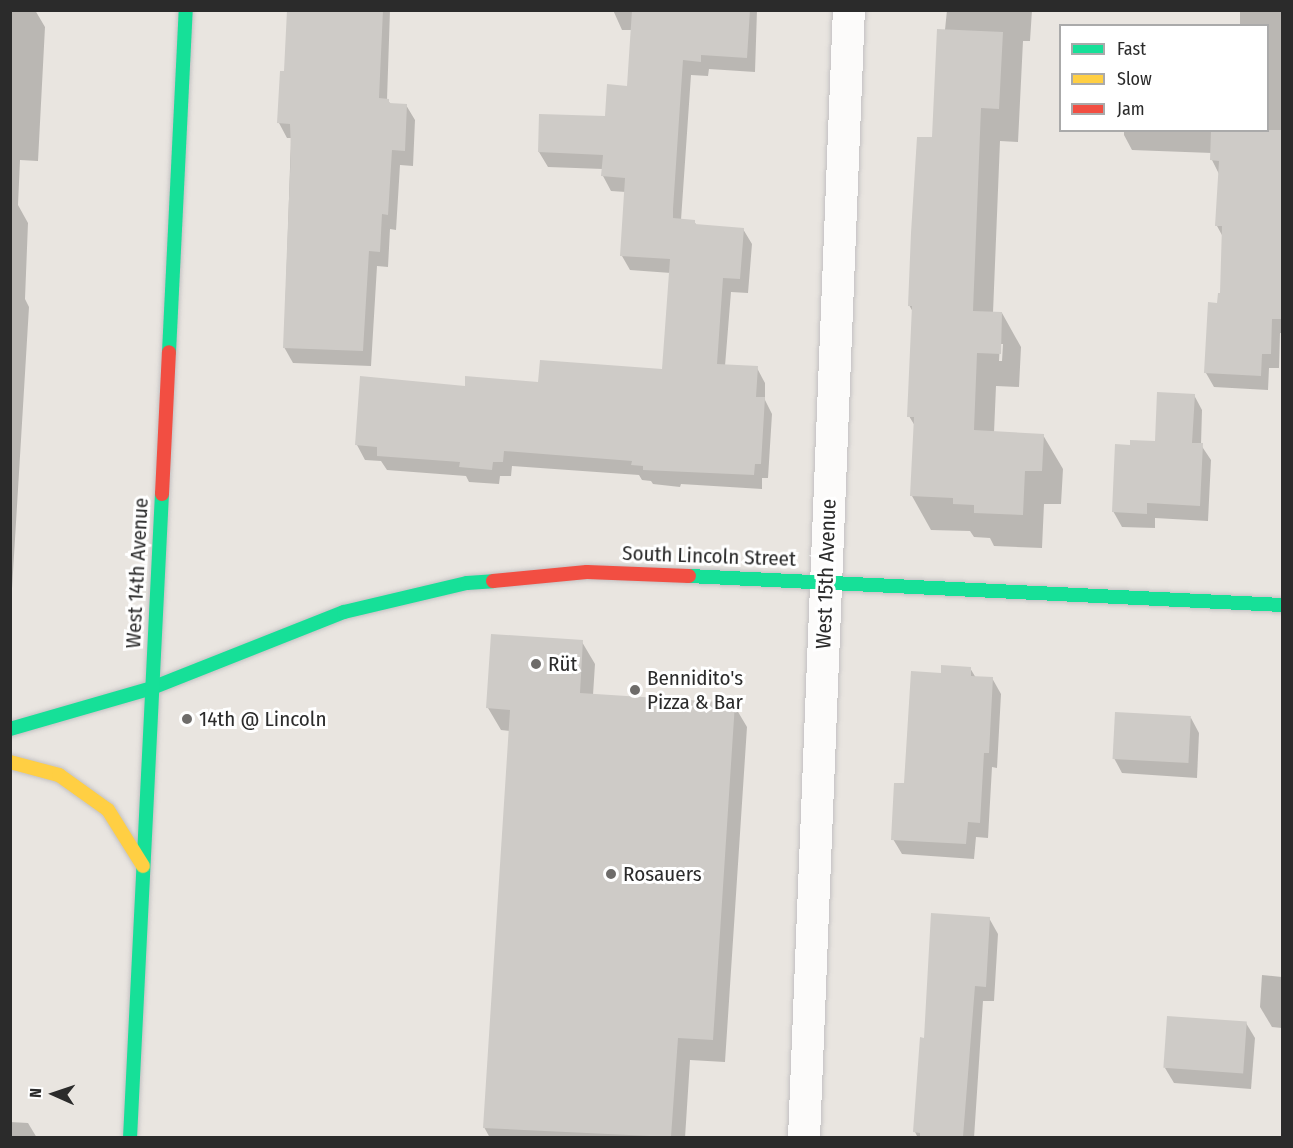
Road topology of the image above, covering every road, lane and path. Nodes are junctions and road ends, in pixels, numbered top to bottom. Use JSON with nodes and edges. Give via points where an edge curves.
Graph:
{"nodes":[{"id":1,"x":186,"y":10,"type":"edge"},
{"id":2,"x":849,"y":10,"type":"edge"},
{"id":3,"x":825,"y":581,"type":"junction"},
{"id":4,"x":1282,"y":605,"type":"edge"},
{"id":5,"x":152,"y":688,"type":"junction"},
{"id":6,"x":10,"y":729,"type":"edge"},
{"id":7,"x":10,"y":762,"type":"edge"},
{"id":8,"x":143,"y":866,"type":"junction"},
{"id":9,"x":129,"y":1137,"type":"edge"},
{"id":10,"x":804,"y":1137,"type":"edge"}],
"edges":[{"from":1,"to":5,"type":"street","name":"West 14th Avenue"},
{"from":2,"to":3,"type":"street","name":"West 15th Avenue"},
{"from":3,"to":4,"type":"street","name":"South Lincoln Street"},
{"from":3,"to":5,"type":"street","name":"South Lincoln Street","via":[[587,572],[467,583],[344,612]]},
{"from":3,"to":10,"type":"street","name":"West 15th Avenue"},
{"from":5,"to":6,"type":"street","name":"South Lincoln Street"},
{"from":5,"to":8,"type":"street","name":"West 14th Avenue"},
{"from":7,"to":8,"type":"street","via":[[58,775],[108,810]]},
{"from":8,"to":9,"type":"street","name":"West 14th Avenue"}]}
